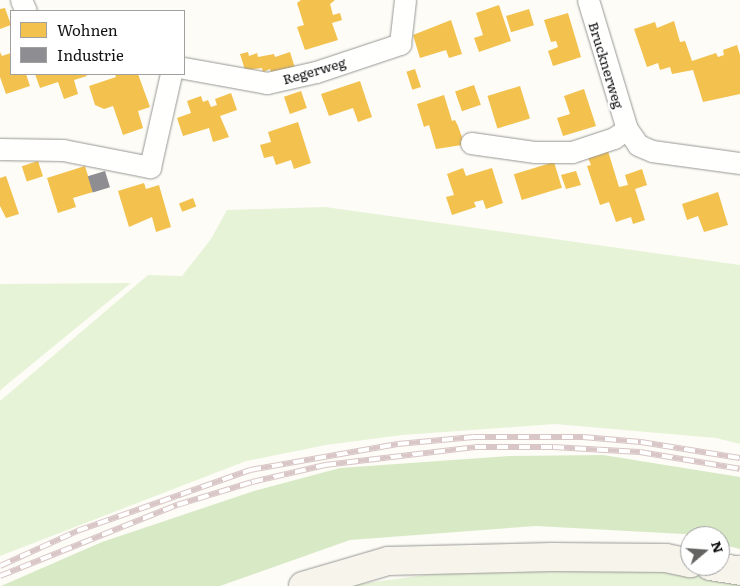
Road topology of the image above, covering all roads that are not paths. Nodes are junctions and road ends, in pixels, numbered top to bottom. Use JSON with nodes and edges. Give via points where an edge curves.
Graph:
{"nodes":[{"id":1,"x":405,"y":0,"type":"edge"},
{"id":2,"x":588,"y":0,"type":"edge"},
{"id":3,"x":185,"y":68,"type":"edge"},
{"id":4,"x":171,"y":75,"type":"edge"},
{"id":5,"x":627,"y":129,"type":"junction"},
{"id":6,"x":471,"y":143,"type":"dead end"},
{"id":7,"x":0,"y":149,"type":"edge"},
{"id":8,"x":740,"y":164,"type":"edge"},
{"id":9,"x":680,"y":560,"type":"edge"},
{"id":10,"x":303,"y":586,"type":"edge"}],
"edges":[{"from":1,"to":3,"type":"street","name":"Regerweg","via":[[400,44],[316,72],[267,84]]},
{"from":2,"to":5,"type":"street","name":"Brucknerweg"},
{"from":4,"to":7,"type":"street","via":[[150,167],[62,150]]},
{"from":5,"to":6,"type":"street","via":[[614,138],[572,152],[535,152]]},
{"from":5,"to":8,"type":"street","name":"Brucknerweg","via":[[638,145],[652,151]]},
{"from":9,"to":10,"type":"street","via":[[552,557],[388,562]]}]}
